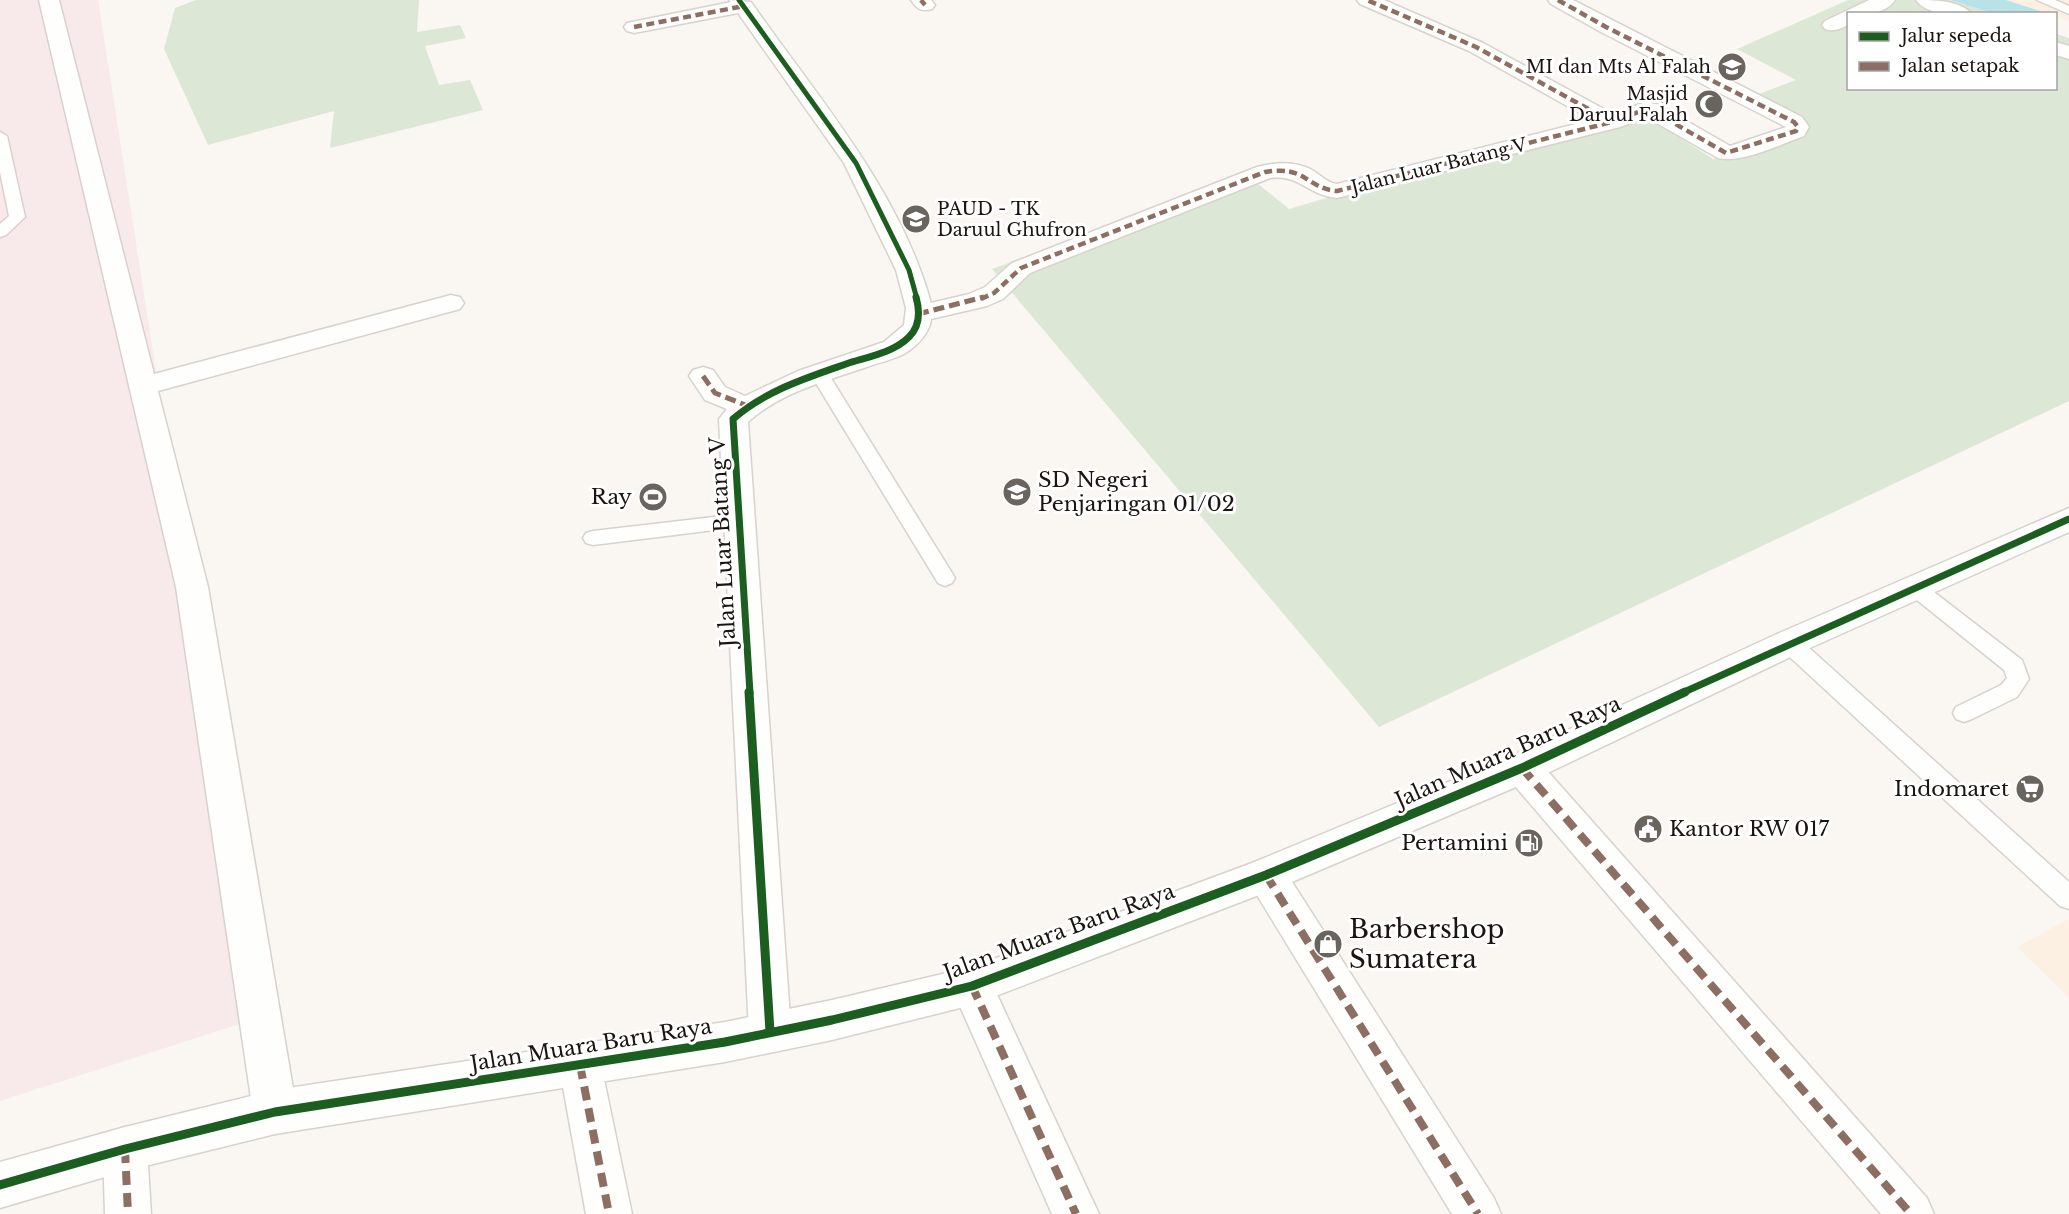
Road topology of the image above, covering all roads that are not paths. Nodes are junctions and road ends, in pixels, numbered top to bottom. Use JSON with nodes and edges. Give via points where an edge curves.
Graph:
{"nodes":[{"id":1,"x":50,"y":0,"type":"edge"},
{"id":2,"x":1367,"y":0,"type":"edge"},
{"id":3,"x":1558,"y":0,"type":"edge"},
{"id":4,"x":1885,"y":0,"type":"edge"},
{"id":5,"x":1926,"y":0,"type":"edge"},
{"id":6,"x":2043,"y":0,"type":"edge"},
{"id":7,"x":741,"y":3,"type":"edge"},
{"id":8,"x":2069,"y":10,"type":"edge"},
{"id":9,"x":1861,"y":12,"type":"edge"},
{"id":10,"x":1957,"y":12,"type":"edge"},
{"id":11,"x":633,"y":27,"type":"dead end"},
{"id":12,"x":1612,"y":122,"type":"junction"},
{"id":13,"x":0,"y":136,"type":"edge"},
{"id":14,"x":0,"y":232,"type":"edge"},
{"id":15,"x":451,"y":303,"type":"dead end"},
{"id":16,"x":918,"y":314,"type":"junction"},
{"id":17,"x":820,"y":375,"type":"junction"},
{"id":18,"x":704,"y":376,"type":"dead end"},
{"id":19,"x":144,"y":386,"type":"junction"},
{"id":20,"x":748,"y":406,"type":"junction"},
{"id":21,"x":2069,"y":519,"type":"edge"},
{"id":22,"x":740,"y":522,"type":"junction"},
{"id":23,"x":593,"y":538,"type":"dead end"},
{"id":24,"x":945,"y":578,"type":"dead end"},
{"id":25,"x":1914,"y":587,"type":"junction"},
{"id":26,"x":1790,"y":643,"type":"junction"},
{"id":27,"x":1964,"y":713,"type":"dead end"},
{"id":28,"x":1522,"y":768,"type":"junction"},
{"id":29,"x":1266,"y":876,"type":"junction"},
{"id":30,"x":2069,"y":898,"type":"edge"},
{"id":31,"x":972,"y":986,"type":"junction"},
{"id":32,"x":770,"y":1032,"type":"junction"},
{"id":33,"x":580,"y":1065,"type":"junction"},
{"id":34,"x":275,"y":1112,"type":"junction"},
{"id":35,"x":125,"y":1149,"type":"junction"},
{"id":36,"x":0,"y":1185,"type":"edge"},
{"id":37,"x":128,"y":1214,"type":"edge"},
{"id":38,"x":609,"y":1214,"type":"edge"},
{"id":39,"x":1076,"y":1214,"type":"edge"},
{"id":40,"x":1478,"y":1214,"type":"edge"},
{"id":41,"x":1911,"y":1214,"type":"edge"}],
"edges":[{"from":1,"to":19,"type":"street"},
{"from":2,"to":12,"type":"street","via":[[1476,46]]},
{"from":3,"to":12,"type":"street","name":"Jalan Luar Batang V","via":[[1798,127],[1796,131],[1726,153],[1651,110]]},
{"from":4,"to":9,"type":"street"},
{"from":5,"to":10,"type":"street"},
{"from":6,"to":8,"type":"lane"},
{"from":7,"to":11,"type":"street"},
{"from":7,"to":16,"type":"street","via":[[856,164],[909,270]]},
{"from":12,"to":16,"type":"street","name":"Jalan Luar Batang V","via":[[1338,191],[1316,186],[1299,173],[1266,172],[1021,268],[994,293],[978,300]]},
{"from":13,"to":14,"type":"lane","via":[[17,217]]},
{"from":15,"to":19,"type":"street"},
{"from":16,"to":17,"type":"street","via":[[910,336],[894,348]]},
{"from":17,"to":20,"type":"street","via":[[775,391]]},
{"from":17,"to":24,"type":"lane"},
{"from":18,"to":20,"type":"street","via":[[713,393]]},
{"from":19,"to":34,"type":"street","via":[[192,587]]},
{"from":20,"to":22,"type":"street","name":"Jalan Luar Batang V","via":[[734,419]]},
{"from":21,"to":25,"type":"street","name":"Jalan Muara Baru Raya"},
{"from":22,"to":23,"type":"lane"},
{"from":22,"to":32,"type":"street","name":"Jalan Luar Batang V"},
{"from":25,"to":26,"type":"street","name":"Jalan Muara Baru Raya"},
{"from":25,"to":27,"type":"lane","via":[[2014,666],[2018,679],[2009,691]]},
{"from":26,"to":28,"type":"street","name":"Jalan Muara Baru Raya"},
{"from":26,"to":30,"type":"lane"},
{"from":28,"to":29,"type":"street","name":"Jalan Muara Baru Raya"},
{"from":28,"to":41,"type":"street"},
{"from":29,"to":31,"type":"street","name":"Jalan Muara Baru Raya"},
{"from":29,"to":40,"type":"street"},
{"from":31,"to":32,"type":"street","name":"Jalan Muara Baru Raya"},
{"from":31,"to":39,"type":"street"},
{"from":32,"to":33,"type":"street","name":"Jalan Muara Baru Raya"},
{"from":33,"to":34,"type":"street","name":"Jalan Muara Baru Raya"},
{"from":33,"to":38,"type":"street"},
{"from":34,"to":35,"type":"street","name":"Jalan Muara Baru Raya"},
{"from":35,"to":36,"type":"street","name":"Jalan Muara Baru Raya"},
{"from":35,"to":37,"type":"street"}]}
